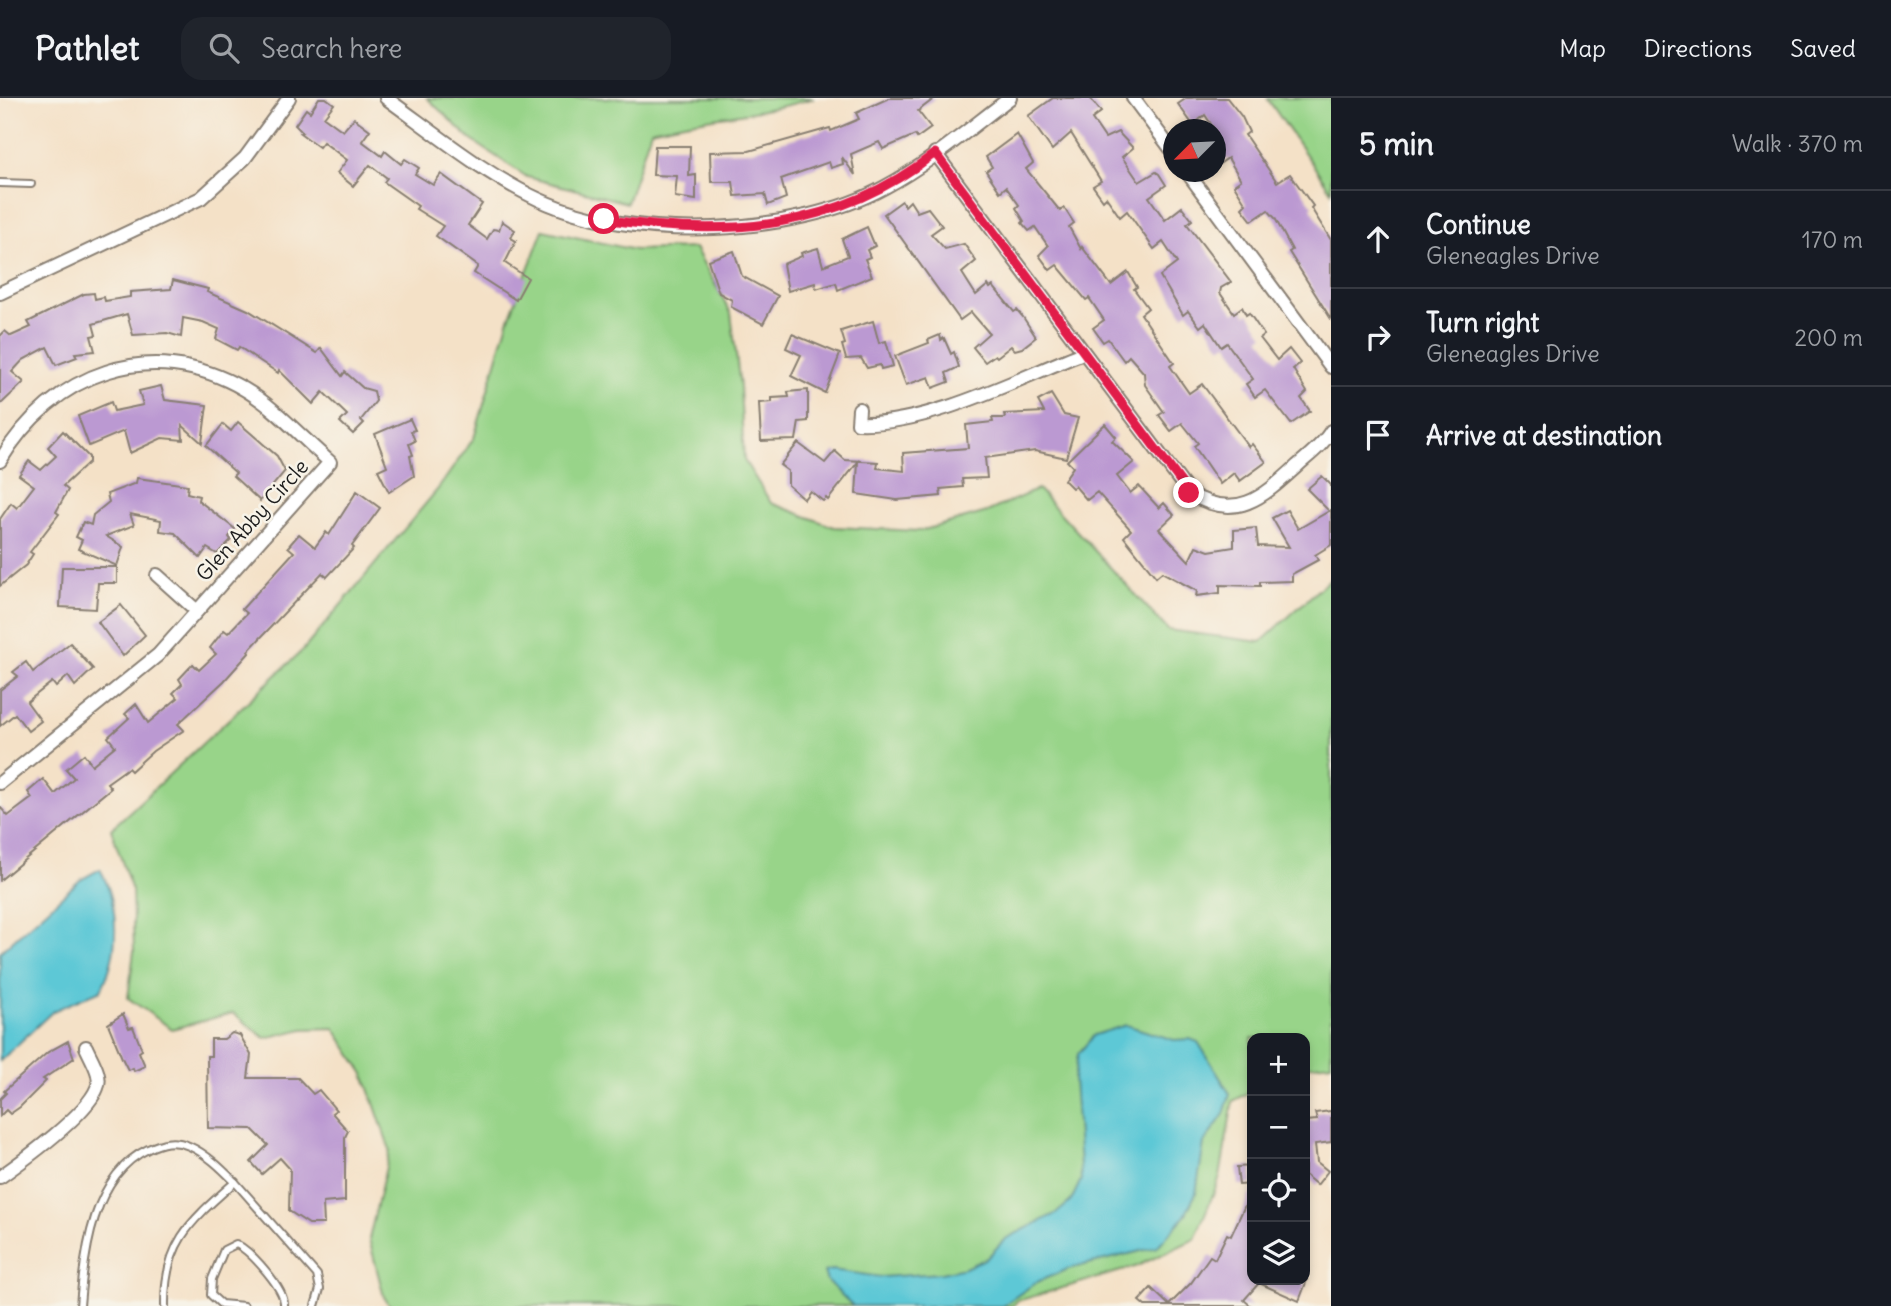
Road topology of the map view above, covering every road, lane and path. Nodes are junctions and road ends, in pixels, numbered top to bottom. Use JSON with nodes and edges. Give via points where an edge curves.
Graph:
{"nodes":[{"id":1,"x":289,"y":98,"type":"edge"},
{"id":2,"x":386,"y":98,"type":"edge"},
{"id":3,"x":1010,"y":98,"type":"edge"},
{"id":4,"x":1133,"y":98,"type":"edge"},
{"id":5,"x":1163,"y":138,"type":"edge"},
{"id":6,"x":935,"y":153,"type":"junction"},
{"id":7,"x":1194,"y":182,"type":"edge"},
{"id":8,"x":0,"y":183,"type":"edge"},
{"id":9,"x":31,"y":184,"type":"dead end"},
{"id":10,"x":0,"y":293,"type":"edge"},
{"id":11,"x":1083,"y":353,"type":"junction"},
{"id":12,"x":1331,"y":367,"type":"edge"},
{"id":13,"x":859,"y":409,"type":"dead end"},
{"id":14,"x":1331,"y":431,"type":"edge"},
{"id":15,"x":0,"y":461,"type":"edge"},
{"id":16,"x":157,"y":575,"type":"dead end"},
{"id":17,"x":198,"y":611,"type":"junction"},
{"id":18,"x":0,"y":783,"type":"edge"},
{"id":19,"x":86,"y":1047,"type":"dead end"},
{"id":20,"x":0,"y":1177,"type":"edge"},
{"id":21,"x":235,"y":1182,"type":"junction"},
{"id":22,"x":80,"y":1306,"type":"edge"},
{"id":23,"x":165,"y":1306,"type":"edge"},
{"id":24,"x":244,"y":1306,"type":"edge"},
{"id":25,"x":284,"y":1306,"type":"edge"},
{"id":26,"x":315,"y":1306,"type":"edge"}],
"edges":[{"from":1,"to":10,"type":"street","via":[[244,158],[201,198]]},
{"from":2,"to":6,"type":"street","via":[[513,187],[570,211],[635,224],[740,227],[803,219],[887,187]]},
{"from":3,"to":6,"type":"street"},
{"from":4,"to":5,"type":"street"},
{"from":6,"to":11,"type":"street"},
{"from":7,"to":12,"type":"street"},
{"from":8,"to":9,"type":"lane"},
{"from":11,"to":13,"type":"street","via":[[917,418],[858,423]]},
{"from":11,"to":14,"type":"street","via":[[1178,482],[1214,505],[1237,506],[1266,494]]},
{"from":15,"to":17,"type":"street","name":"Glen Abby Circle","via":[[24,425],[55,396],[78,382],[120,368],[142,364],[188,367],[226,380],[265,404],[330,462]]},
{"from":16,"to":17,"type":"street"},
{"from":17,"to":18,"type":"street","name":"Glen Abby Circle","via":[[137,674]]},
{"from":19,"to":20,"type":"street","via":[[98,1075],[98,1088],[76,1114]]},
{"from":21,"to":22,"type":"lane","via":[[206,1155],[186,1144],[165,1141],[143,1151],[123,1168],[102,1197],[89,1242]]},
{"from":21,"to":23,"type":"lane","via":[[188,1223],[171,1252]]},
{"from":21,"to":26,"type":"lane","via":[[317,1275],[320,1289]]},
{"from":24,"to":25,"type":"lane","via":[[221,1304],[211,1295],[223,1250],[236,1244],[278,1286]]}]}
